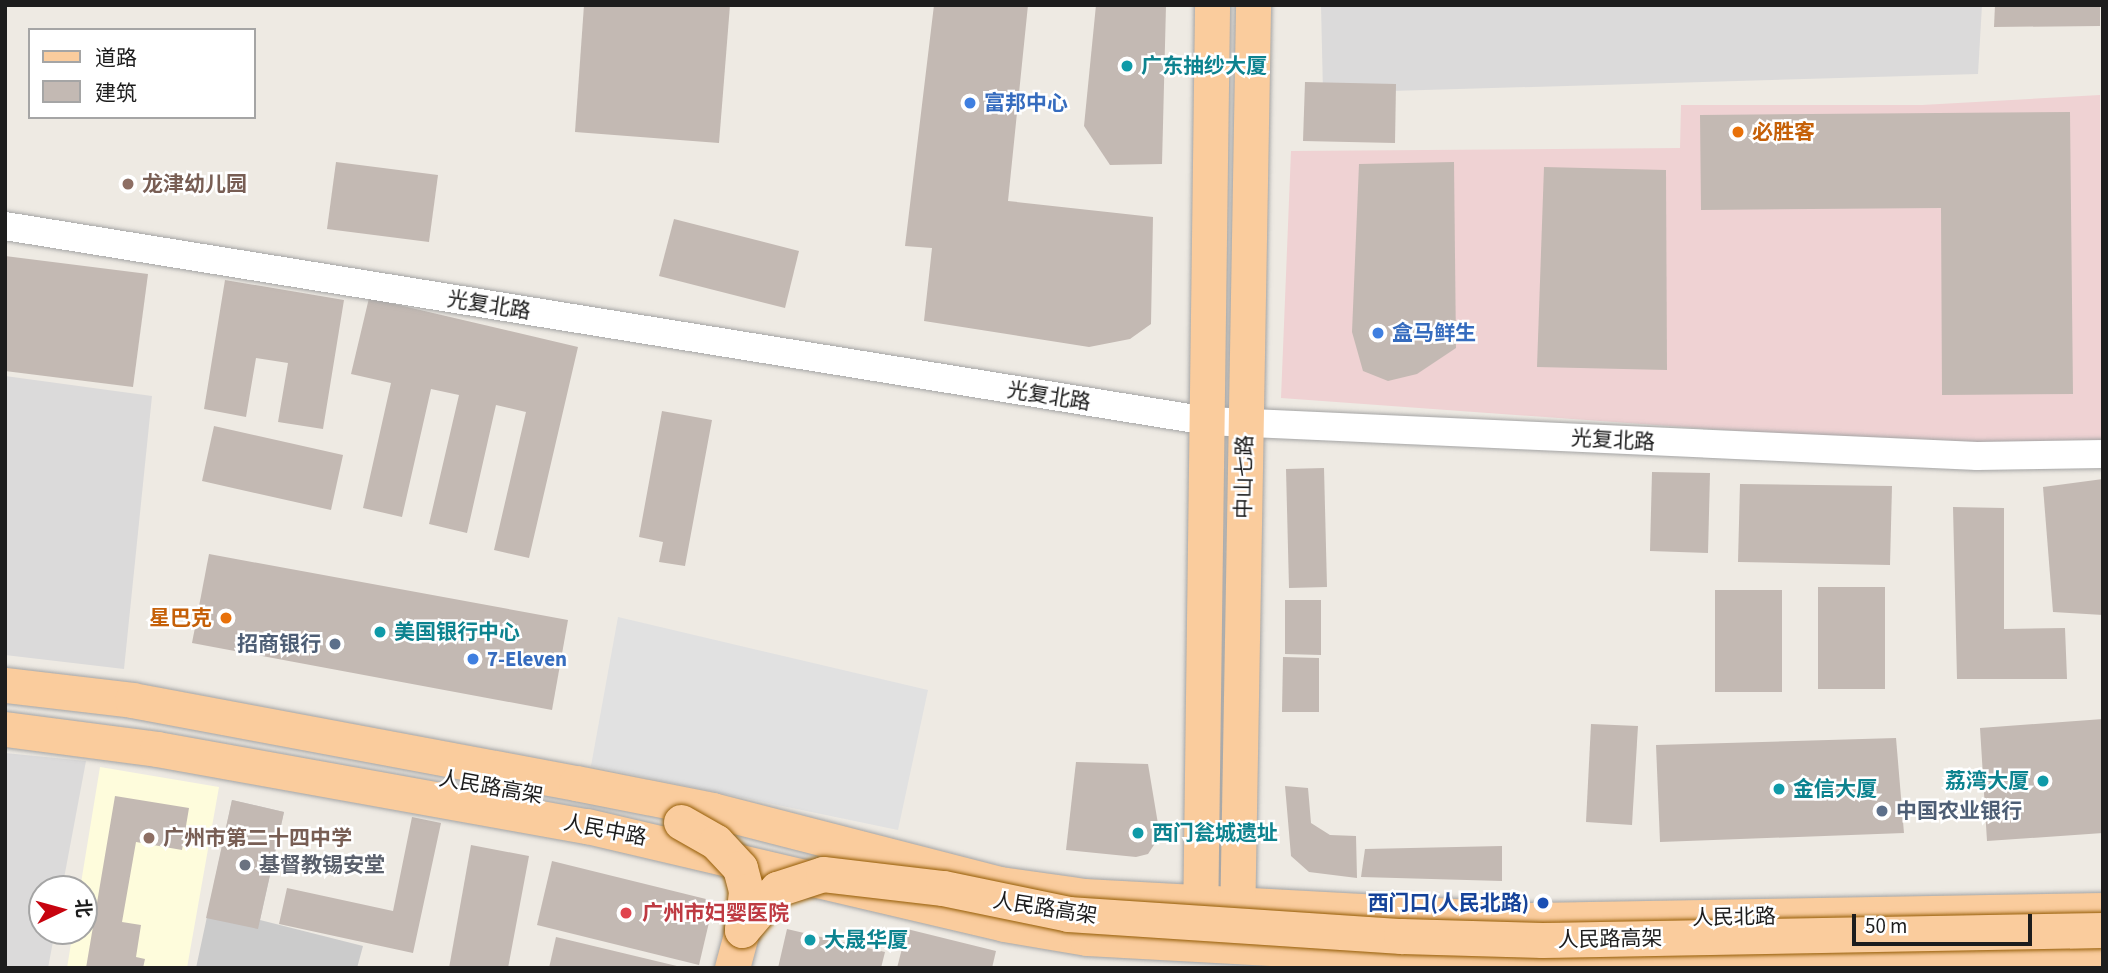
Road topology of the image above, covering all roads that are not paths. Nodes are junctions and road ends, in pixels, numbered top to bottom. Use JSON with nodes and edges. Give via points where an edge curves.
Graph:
{"nodes":[{"id":1,"x":1212,"y":5,"type":"edge"},
{"id":2,"x":1252,"y":5,"type":"edge"},
{"id":3,"x":5,"y":226,"type":"edge"},
{"id":4,"x":1207,"y":421,"type":"junction"},
{"id":5,"x":1245,"y":422,"type":"junction"},
{"id":6,"x":2103,"y":454,"type":"edge"},
{"id":7,"x":5,"y":685,"type":"edge"},
{"id":8,"x":5,"y":706,"type":"edge"},
{"id":9,"x":5,"y":729,"type":"edge"},
{"id":10,"x":681,"y":822,"type":"junction"},
{"id":11,"x":943,"y":888,"type":"junction"},
{"id":12,"x":1198,"y":903,"type":"junction"},
{"id":13,"x":1237,"y":905,"type":"junction"},
{"id":14,"x":2103,"y":910,"type":"edge"},
{"id":15,"x":742,"y":930,"type":"junction"},
{"id":16,"x":2103,"y":930,"type":"edge"},
{"id":17,"x":2103,"y":950,"type":"edge"},
{"id":18,"x":1203,"y":957,"type":"edge"},
{"id":19,"x":1237,"y":958,"type":"edge"},
{"id":20,"x":732,"y":968,"type":"edge"}],
"edges":[{"from":1,"to":4,"type":"main road","name":"中山七路"},
{"from":2,"to":5,"type":"main road","name":"中山七路"},
{"from":3,"to":4,"type":"street","name":"光复北路"},
{"from":4,"to":5,"type":"street","name":"光复北路"},
{"from":4,"to":12,"type":"main road","name":"中山七路"},
{"from":5,"to":6,"type":"street","name":"光复北路","via":[[1977,456]]},
{"from":5,"to":13,"type":"main road","name":"中山七路"},
{"from":7,"to":12,"type":"main road","name":"人民中路","via":[[132,700],[590,785],[723,813],[1000,884],[1084,896]]},
{"from":8,"to":10,"type":"main road","name":"人民路高架","via":[[138,723]]},
{"from":9,"to":18,"type":"main road","name":"人民中路","via":[[157,748],[587,825],[1044,932]]},
{"from":10,"to":11,"type":"main road","name":"人民路高架","bridge":true},
{"from":10,"to":15,"type":"main road","bridge":true,"via":[[716,842],[740,869],[746,891]]},
{"from":11,"to":15,"type":"main road","bridge":true,"via":[[823,874],[777,889]]},
{"from":11,"to":16,"type":"main road","name":"人民路高架","bridge":true,"via":[[1027,908],[1105,918],[1483,940]]},
{"from":12,"to":13,"type":"main road","name":"人民北路"},
{"from":12,"to":18,"type":"main road","name":"中山七路"},
{"from":13,"to":14,"type":"main road","name":"人民北路","via":[[1532,920]]},
{"from":13,"to":19,"type":"main road","name":"中山七路"},
{"from":15,"to":20,"type":"main road"},
{"from":17,"to":19,"type":"main road","name":"人民北路","via":[[1534,962]]},
{"from":18,"to":19,"type":"main road","name":"人民北路"}]}
